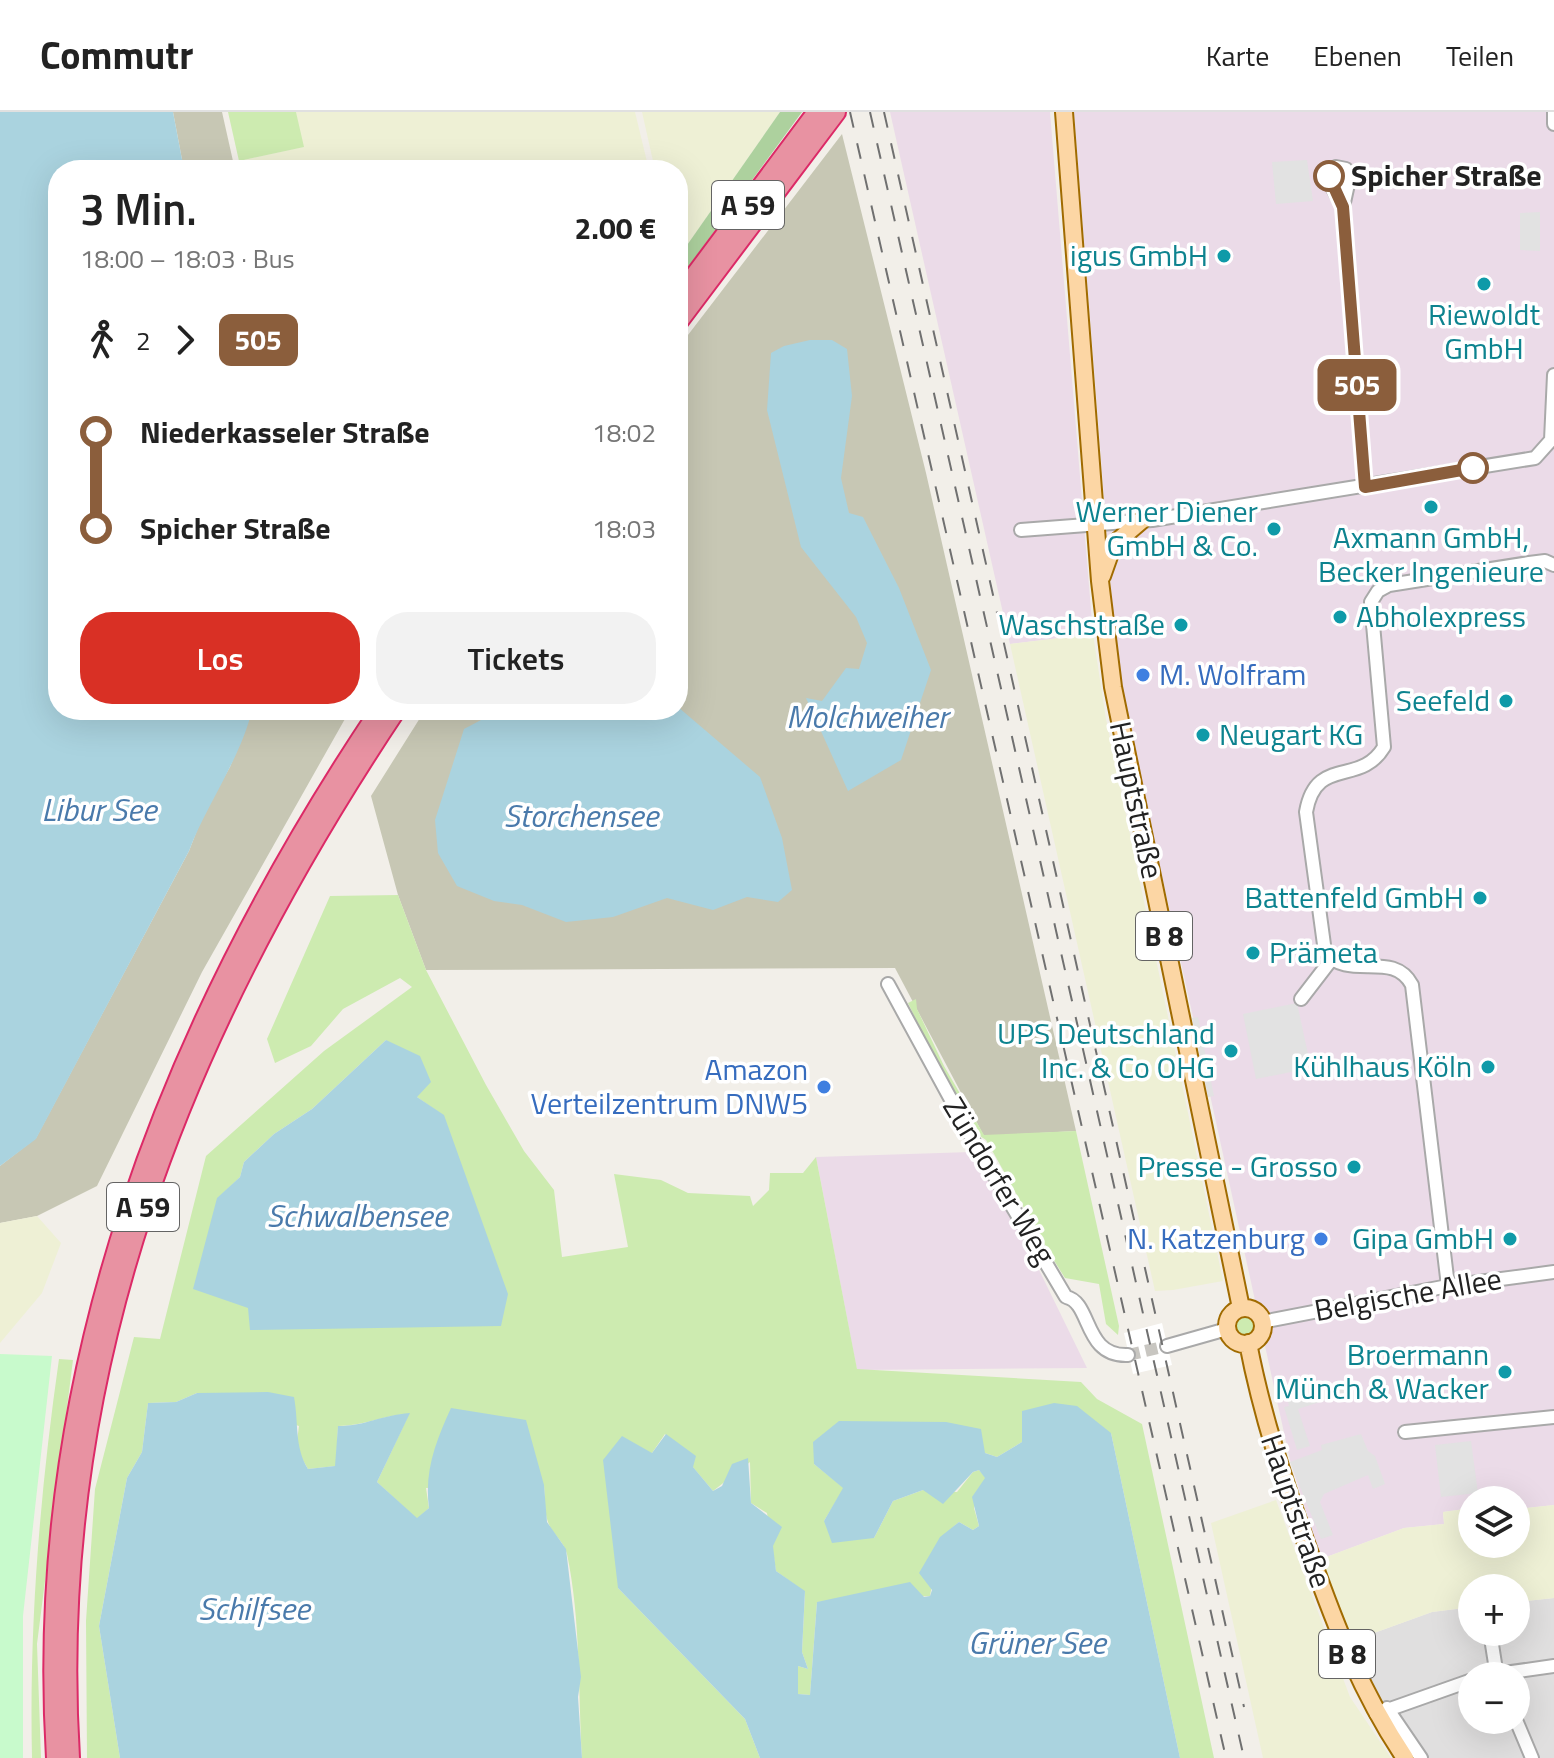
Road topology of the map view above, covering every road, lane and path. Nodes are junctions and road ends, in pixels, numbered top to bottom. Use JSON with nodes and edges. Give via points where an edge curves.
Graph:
{"nodes":[{"id":1,"x":817,"y":112,"type":"edge"},
{"id":2,"x":836,"y":112,"type":"edge"},
{"id":3,"x":1064,"y":112,"type":"edge"},
{"id":4,"x":1554,"y":112,"type":"edge"},
{"id":5,"x":1554,"y":124,"type":"edge"},
{"id":6,"x":1343,"y":207,"type":"dead end"},
{"id":7,"x":688,"y":285,"type":"edge"},
{"id":8,"x":688,"y":309,"type":"edge"},
{"id":9,"x":1554,"y":375,"type":"edge"},
{"id":10,"x":1365,"y":487,"type":"junction"},
{"id":11,"x":1141,"y":521,"type":"junction"},
{"id":12,"x":1096,"y":525,"type":"junction"},
{"id":13,"x":1021,"y":530,"type":"dead end"},
{"id":14,"x":1554,"y":564,"type":"edge"},
{"id":15,"x":1100,"y":581,"type":"junction"},
{"id":16,"x":374,"y":720,"type":"edge"},
{"id":17,"x":390,"y":720,"type":"edge"},
{"id":18,"x":1331,"y":960,"type":"junction"},
{"id":19,"x":888,"y":984,"type":"dead end"},
{"id":20,"x":1301,"y":999,"type":"dead end"},
{"id":21,"x":1554,"y":1272,"type":"edge"},
{"id":22,"x":1448,"y":1286,"type":"junction"},
{"id":23,"x":1241,"y":1308,"type":"junction"},
{"id":24,"x":1262,"y":1322,"type":"junction"},
{"id":25,"x":1227,"y":1329,"type":"junction"},
{"id":26,"x":1248,"y":1343,"type":"junction"},
{"id":27,"x":1167,"y":1346,"type":"tunnel mouth"},
{"id":28,"x":1128,"y":1355,"type":"tunnel mouth"},
{"id":29,"x":1554,"y":1417,"type":"edge"},
{"id":30,"x":1405,"y":1432,"type":"dead end"},
{"id":31,"x":1554,"y":1666,"type":"edge"},
{"id":32,"x":1530,"y":1669,"type":"edge"},
{"id":33,"x":1458,"y":1685,"type":"edge"},
{"id":34,"x":1381,"y":1711,"type":"junction"},
{"id":35,"x":1522,"y":1734,"type":"edge"},
{"id":36,"x":56,"y":1758,"type":"edge"},
{"id":37,"x":70,"y":1758,"type":"edge"},
{"id":38,"x":1405,"y":1758,"type":"edge"},
{"id":39,"x":1421,"y":1758,"type":"edge"},
{"id":40,"x":1532,"y":1758,"type":"edge"}],
"edges":[{"from":1,"to":7,"type":"highway","number":"A 59"},
{"from":2,"to":8,"type":"highway","number":"A 59"},
{"from":3,"to":12,"type":"main road","number":"B 8"},
{"from":4,"to":5,"type":"street"},
{"from":6,"to":10,"type":"street"},
{"from":9,"to":10,"type":"street","via":[[1551,440],[1535,458]]},
{"from":10,"to":11,"type":"street"},
{"from":11,"to":12,"type":"street"},
{"from":11,"to":15,"type":"main road","via":[[1113,545]]},
{"from":12,"to":13,"type":"street"},
{"from":12,"to":15,"type":"main road","name":"Hauptstraße","number":"B 8"},
{"from":14,"to":18,"type":"street","via":[[1529,563],[1389,585],[1375,593],[1371,602],[1384,747],[1370,764],[1322,779],[1309,794],[1306,812],[1320,936]]},
{"from":15,"to":23,"type":"main road","name":"Hauptstraße","number":"B 8","via":[[1113,687]]},
{"from":16,"to":36,"type":"highway","number":"A 59","via":[[272,886],[199,1028],[166,1101],[109,1268],[75,1414],[61,1514],[54,1615]]},
{"from":17,"to":37,"type":"highway","number":"A 59","via":[[320,829],[248,958],[178,1107],[121,1273],[88,1418],[75,1516],[67,1617]]},
{"from":18,"to":20,"type":"street"},
{"from":18,"to":22,"type":"street","via":[[1351,968],[1390,967],[1404,973],[1412,985]]},
{"from":19,"to":28,"type":"street","name":"Zündorfer Weg","via":[[1066,1297],[1079,1304],[1103,1349]]},
{"from":21,"to":22,"type":"street","name":"Belgische Allee"},
{"from":22,"to":24,"type":"street","name":"Belgische Allee"},
{"from":23,"to":24,"type":"main road","via":[[1252,1310]]},
{"from":23,"to":25,"type":"main road","via":[[1229,1318]]},
{"from":24,"to":26,"type":"main road","via":[[1261,1333]]},
{"from":25,"to":26,"type":"main road","via":[[1233,1339]]},
{"from":25,"to":27,"type":"street"},
{"from":26,"to":34,"type":"main road","name":"Hauptstraße","number":"B 8","via":[[1282,1476],[1341,1640]]},
{"from":29,"to":30,"type":"street"},
{"from":31,"to":32,"type":"street"},
{"from":33,"to":34,"type":"street"},
{"from":34,"to":38,"type":"main road","name":"Hauptstraße","number":"B 8"},
{"from":34,"to":39,"type":"street","name":"Hauptstraße"},
{"from":35,"to":40,"type":"street"}]}
